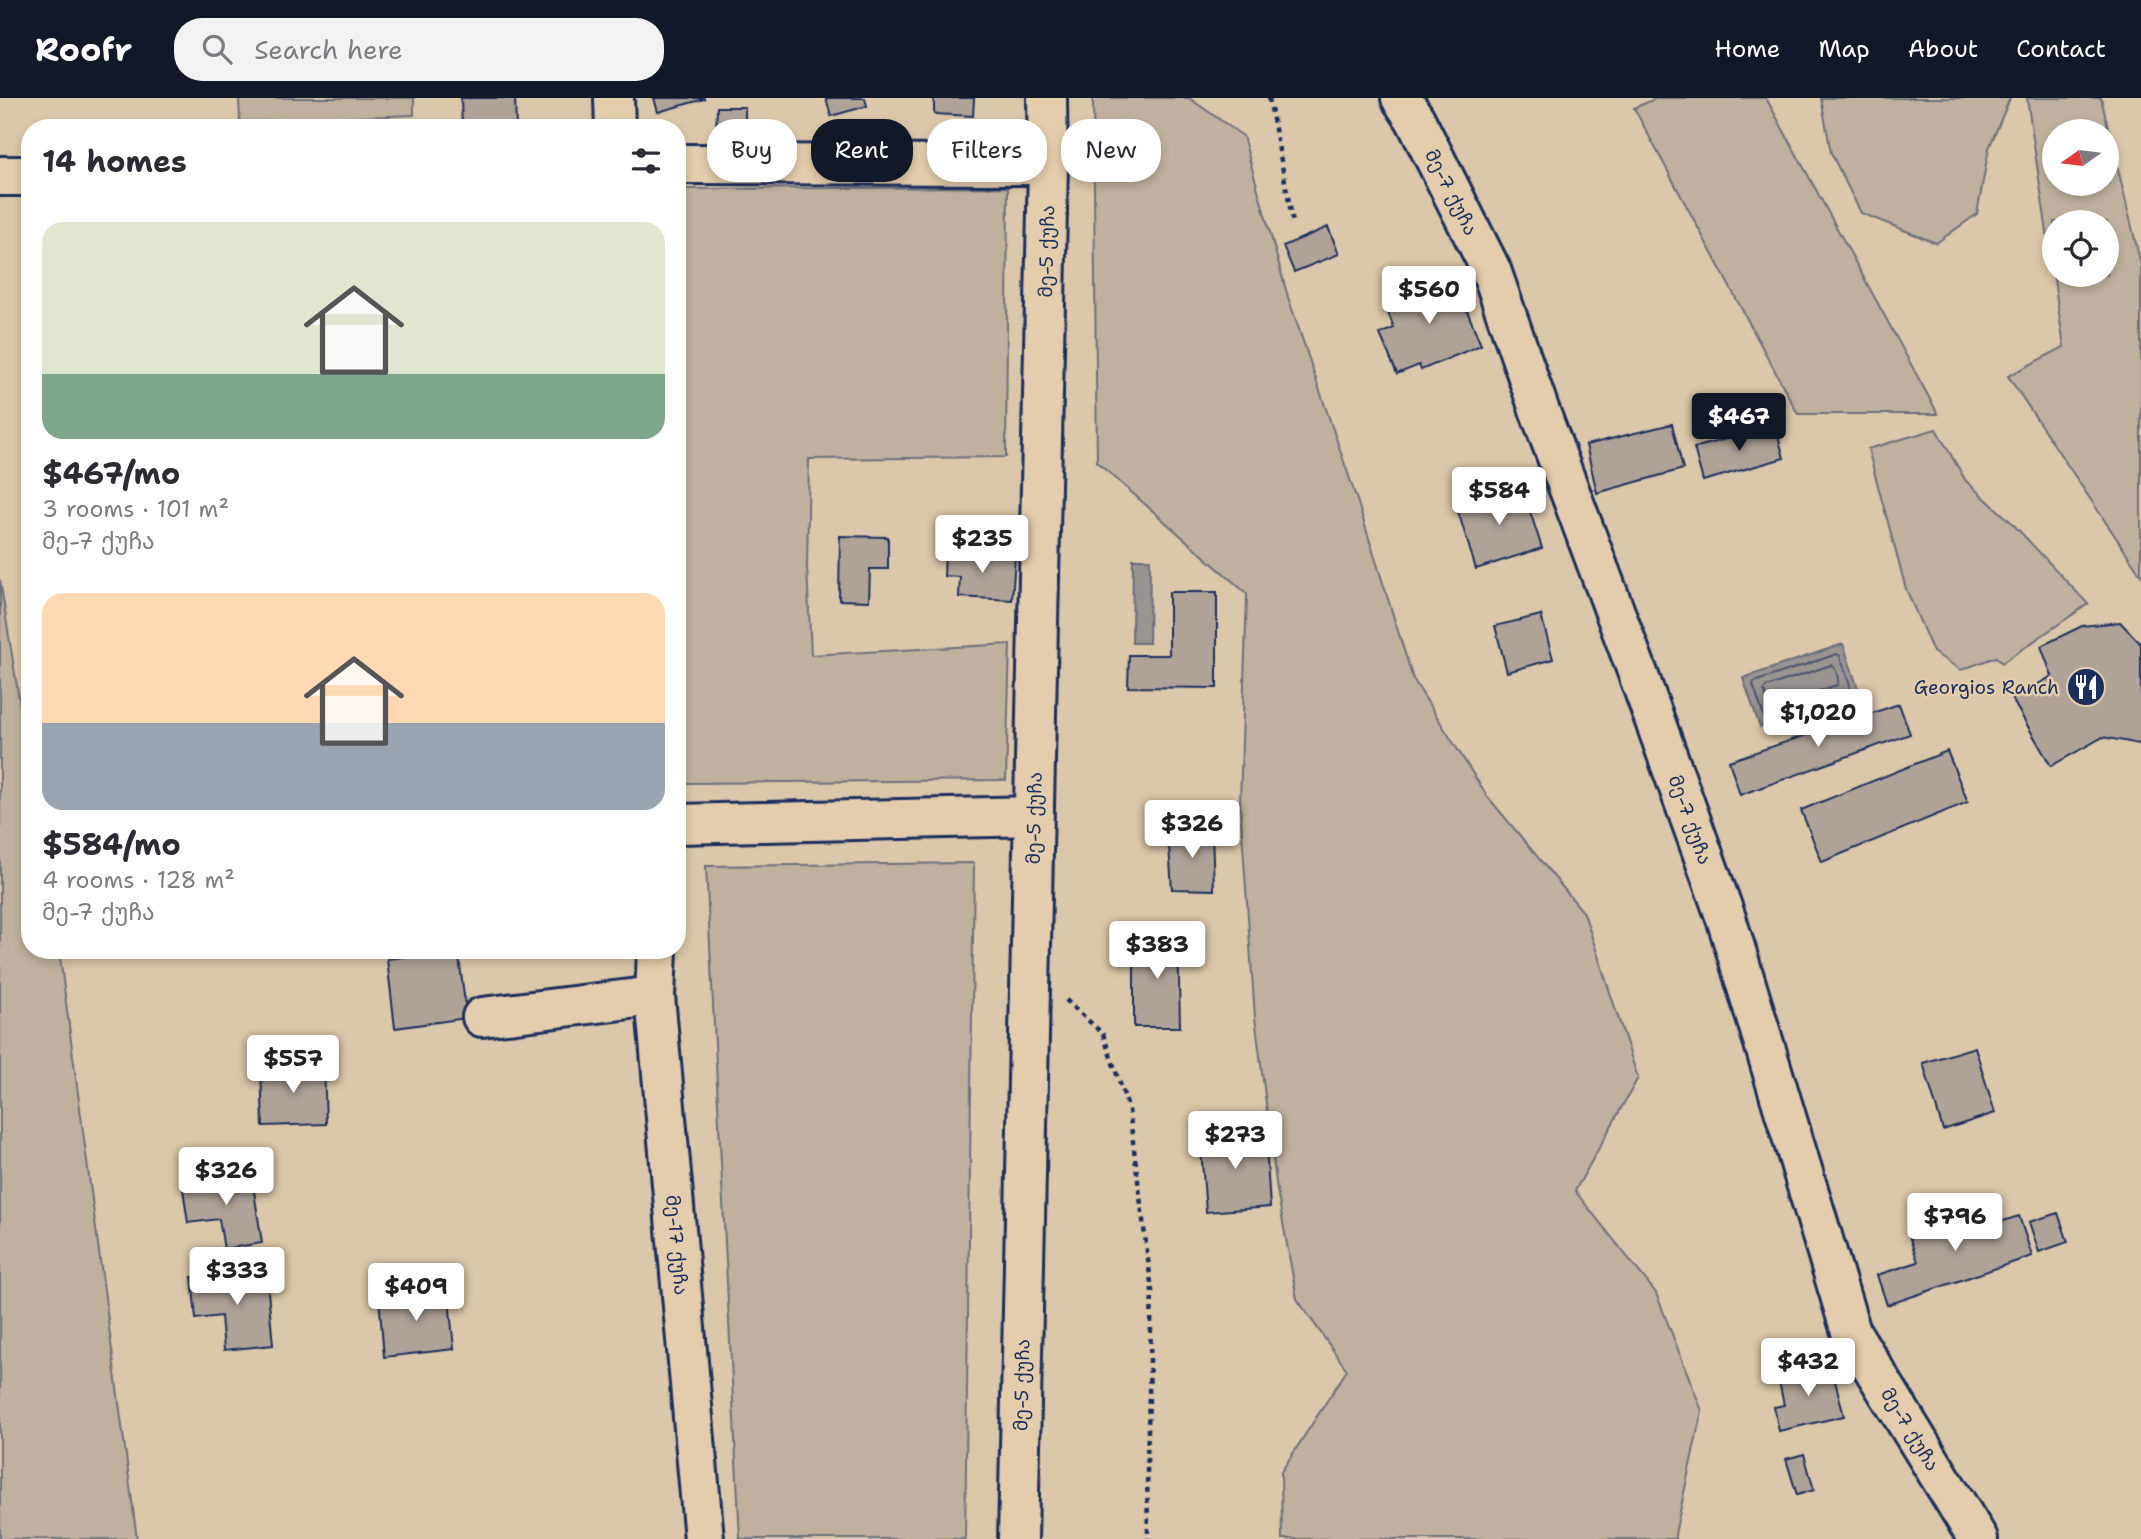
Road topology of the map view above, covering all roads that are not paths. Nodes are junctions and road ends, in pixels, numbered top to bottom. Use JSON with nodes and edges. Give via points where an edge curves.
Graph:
{"nodes":[{"id":1,"x":614,"y":98,"type":"edge"},
{"id":2,"x":1047,"y":98,"type":"edge"},
{"id":3,"x":1401,"y":98,"type":"edge"},
{"id":4,"x":615,"y":119,"type":"edge"},
{"id":5,"x":686,"y":164,"type":"edge"},
{"id":6,"x":1048,"y":165,"type":"junction"},
{"id":7,"x":0,"y":176,"type":"edge"},
{"id":8,"x":21,"y":176,"type":"edge"},
{"id":9,"x":1032,"y":816,"type":"junction"},
{"id":10,"x":686,"y":824,"type":"edge"},
{"id":11,"x":657,"y":959,"type":"edge"},
{"id":12,"x":655,"y":996,"type":"junction"},
{"id":13,"x":482,"y":1017,"type":"dead end"},
{"id":14,"x":704,"y":1539,"type":"edge"},
{"id":15,"x":1018,"y":1539,"type":"edge"},
{"id":16,"x":1978,"y":1539,"type":"edge"}],
"edges":[{"from":1,"to":4,"type":"street"},
{"from":2,"to":6,"type":"street","name":"მე-5 ქუჩა"},
{"from":3,"to":16,"type":"street","name":"მე-7 ქუჩა","via":[[1491,270],[1727,921],[1851,1332]]},
{"from":5,"to":6,"type":"street"},
{"from":6,"to":9,"type":"street","name":"მე-5 ქუჩა"},
{"from":7,"to":8,"type":"street"},
{"from":9,"to":10,"type":"street"},
{"from":9,"to":15,"type":"street","name":"მე-5 ქუჩა"},
{"from":11,"to":12,"type":"street","name":"მე-17 ქუჩა"},
{"from":12,"to":13,"type":"street"},
{"from":12,"to":14,"type":"street","name":"მე-17 ქუჩა"}]}
